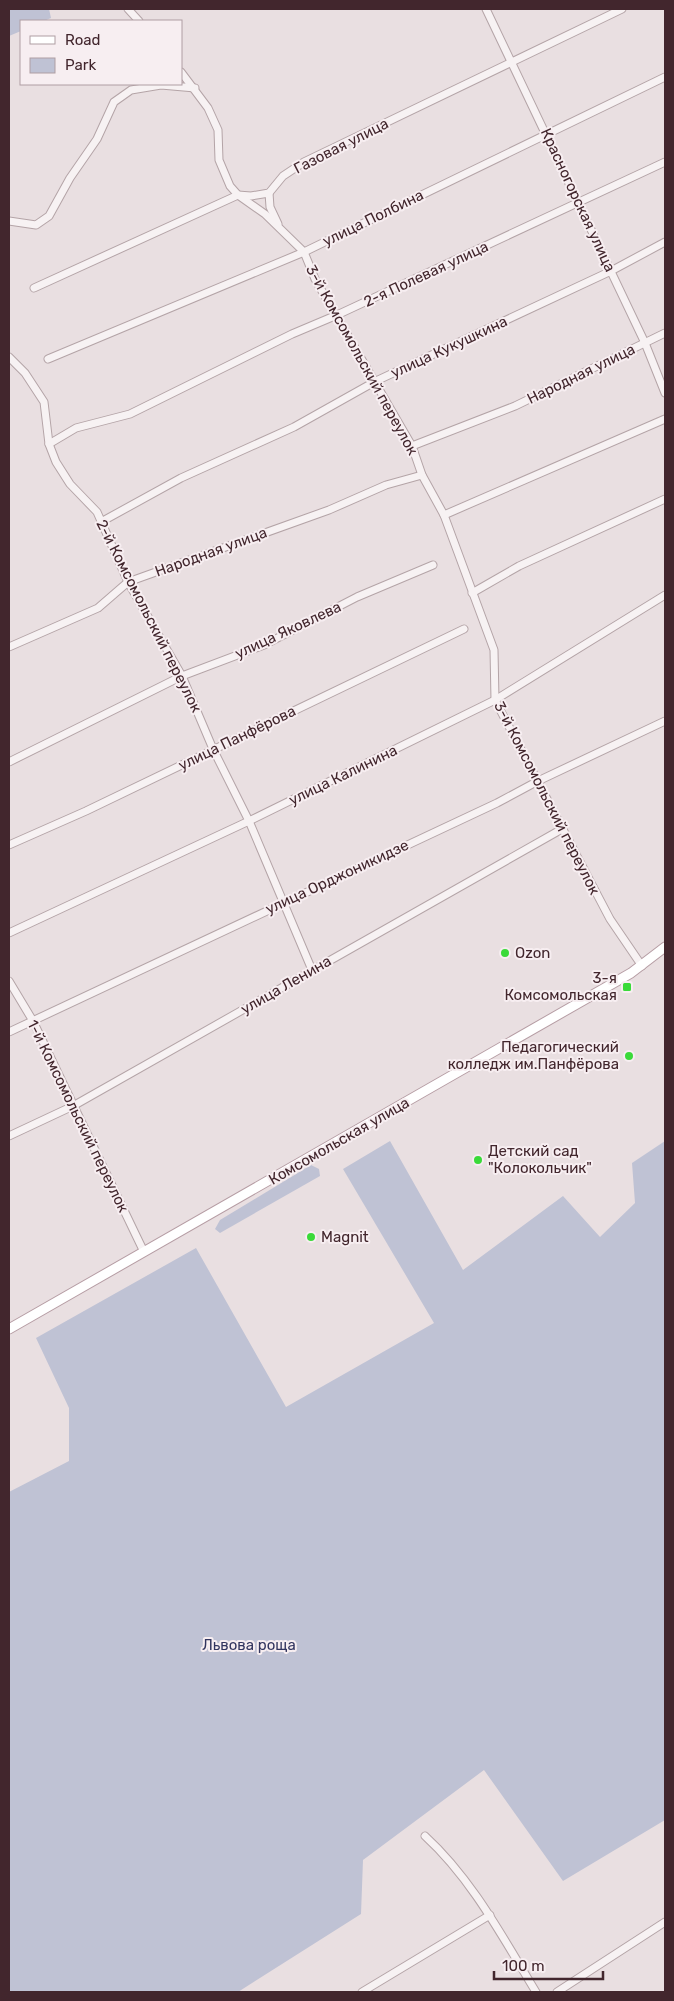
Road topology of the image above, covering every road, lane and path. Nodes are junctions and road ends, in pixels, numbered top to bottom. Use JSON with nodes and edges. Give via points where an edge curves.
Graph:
{"nodes":[{"id":1,"x":128,"y":9,"type":"edge"},
{"id":2,"x":486,"y":9,"type":"edge"},
{"id":3,"x":622,"y":9,"type":"edge"},
{"id":4,"x":138,"y":20,"type":"edge"},
{"id":5,"x":513,"y":63,"type":"junction"},
{"id":6,"x":182,"y":73,"type":"edge"},
{"id":7,"x":665,"y":77,"type":"edge"},
{"id":8,"x":156,"y":85,"type":"edge"},
{"id":9,"x":170,"y":85,"type":"edge"},
{"id":10,"x":195,"y":88,"type":"junction"},
{"id":11,"x":547,"y":134,"type":"junction"},
{"id":12,"x":665,"y":162,"type":"edge"},
{"id":13,"x":269,"y":194,"type":"junction"},
{"id":14,"x":238,"y":195,"type":"junction"},
{"id":15,"x":579,"y":203,"type":"junction"},
{"id":16,"x":9,"y":221,"type":"edge"},
{"id":17,"x":279,"y":227,"type":"junction"},
{"id":18,"x":665,"y":242,"type":"edge"},
{"id":19,"x":304,"y":252,"type":"junction"},
{"id":20,"x":611,"y":271,"type":"junction"},
{"id":21,"x":34,"y":288,"type":"dead end"},
{"id":22,"x":337,"y":315,"type":"junction"},
{"id":23,"x":665,"y":333,"type":"edge"},
{"id":24,"x":645,"y":343,"type":"junction"},
{"id":25,"x":9,"y":357,"type":"edge"},
{"id":26,"x":48,"y":359,"type":"dead end"},
{"id":27,"x":376,"y":381,"type":"junction"},
{"id":28,"x":665,"y":393,"type":"edge"},
{"id":29,"x":665,"y":419,"type":"edge"},
{"id":30,"x":49,"y":444,"type":"junction"},
{"id":31,"x":412,"y":446,"type":"junction"},
{"id":32,"x":422,"y":475,"type":"junction"},
{"id":33,"x":665,"y":499,"type":"edge"},
{"id":34,"x":444,"y":515,"type":"junction"},
{"id":35,"x":101,"y":522,"type":"junction"},
{"id":36,"x":433,"y":565,"type":"dead end"},
{"id":37,"x":128,"y":582,"type":"junction"},
{"id":38,"x":472,"y":593,"type":"junction"},
{"id":39,"x":665,"y":595,"type":"edge"},
{"id":40,"x":464,"y":629,"type":"dead end"},
{"id":41,"x":9,"y":647,"type":"edge"},
{"id":42,"x":182,"y":676,"type":"junction"},
{"id":43,"x":496,"y":700,"type":"junction"},
{"id":44,"x":665,"y":721,"type":"edge"},
{"id":45,"x":213,"y":749,"type":"junction"},
{"id":46,"x":9,"y":762,"type":"edge"},
{"id":47,"x":538,"y":781,"type":"junction"},
{"id":48,"x":249,"y":821,"type":"junction"},
{"id":49,"x":562,"y":829,"type":"junction"},
{"id":50,"x":9,"y":845,"type":"edge"},
{"id":51,"x":285,"y":901,"type":"junction"},
{"id":52,"x":9,"y":933,"type":"edge"},
{"id":53,"x":665,"y":947,"type":"edge"},
{"id":54,"x":642,"y":966,"type":"junction"},
{"id":55,"x":312,"y":970,"type":"junction"},
{"id":56,"x":9,"y":981,"type":"edge"},
{"id":57,"x":33,"y":1021,"type":"junction"},
{"id":58,"x":9,"y":1032,"type":"edge"},
{"id":59,"x":72,"y":1106,"type":"junction"},
{"id":60,"x":9,"y":1136,"type":"edge"},
{"id":61,"x":144,"y":1252,"type":"junction"},
{"id":62,"x":9,"y":1329,"type":"edge"},
{"id":63,"x":425,"y":1836,"type":"dead end"},
{"id":64,"x":490,"y":1915,"type":"junction"},
{"id":65,"x":665,"y":1922,"type":"edge"},
{"id":66,"x":362,"y":1992,"type":"edge"},
{"id":67,"x":536,"y":1992,"type":"edge"},
{"id":68,"x":557,"y":1992,"type":"edge"}],
"edges":[{"from":1,"to":4,"type":"street"},
{"from":2,"to":5,"type":"street","name":"Красногорская улица"},
{"from":3,"to":5,"type":"street","name":"Газовая улица"},
{"from":5,"to":11,"type":"street","name":"Красногорская улица"},
{"from":5,"to":13,"type":"street","name":"Газовая улица","via":[[304,162],[283,176]]},
{"from":6,"to":10,"type":"street","name":"3-й Комсомольский переулок"},
{"from":7,"to":11,"type":"street","name":"улица Полбина"},
{"from":8,"to":16,"type":"street","via":[[131,90],[114,102],[96,139],[49,216],[36,225]]},
{"from":9,"to":10,"type":"street"},
{"from":10,"to":14,"type":"street","name":"3-й Комсомольский переулок","via":[[218,130],[219,160],[230,186]]},
{"from":11,"to":15,"type":"street","name":"Красногорская улица"},
{"from":11,"to":19,"type":"street","name":"улица Полбина"},
{"from":12,"to":15,"type":"street","name":"2-я Полевая улица"},
{"from":13,"to":14,"type":"street"},
{"from":13,"to":17,"type":"street","via":[[270,207]]},
{"from":14,"to":17,"type":"street","name":"3-й Комсомольский переулок"},
{"from":14,"to":21,"type":"street"},
{"from":15,"to":20,"type":"street","name":"Красногорская улица"},
{"from":15,"to":22,"type":"street","name":"2-я Полевая улица"},
{"from":17,"to":19,"type":"street","name":"3-й Комсомольский переулок"},
{"from":18,"to":20,"type":"street","name":"улица Кукушкина"},
{"from":19,"to":22,"type":"street","name":"3-й Комсомольский переулок","via":[[315,279]]},
{"from":19,"to":26,"type":"street","name":"улица Полбина"},
{"from":20,"to":24,"type":"street","name":"Красногорская улица"},
{"from":20,"to":27,"type":"street","name":"улица Кукушкина"},
{"from":22,"to":27,"type":"street","name":"3-й Комсомольский переулок"},
{"from":22,"to":30,"type":"street","name":"2-я Полевая улица","via":[[130,414],[76,428]]},
{"from":23,"to":24,"type":"street","name":"Народная улица"},
{"from":24,"to":28,"type":"street","name":"Красногорская улица"},
{"from":24,"to":31,"type":"street","name":"Народная улица","via":[[515,406]]},
{"from":25,"to":30,"type":"street","name":"2-й Комсомольский переулок","via":[[25,373],[44,402]]},
{"from":27,"to":31,"type":"street","name":"3-й Комсомольский переулок"},
{"from":27,"to":35,"type":"street","name":"улица Кукушкина","via":[[294,427],[181,478]]},
{"from":29,"to":34,"type":"street"},
{"from":30,"to":35,"type":"street","name":"2-й Комсомольский переулок","via":[[70,484],[97,512]]},
{"from":31,"to":32,"type":"street","name":"3-й Комсомольский переулок"},
{"from":32,"to":34,"type":"street","name":"3-й Комсомольский переулок"},
{"from":32,"to":37,"type":"street","name":"Народная улица","via":[[386,485],[329,510]]},
{"from":33,"to":38,"type":"street","via":[[520,566]]},
{"from":34,"to":38,"type":"street","name":"3-й Комсомольский переулок"},
{"from":35,"to":37,"type":"street","name":"2-й Комсомольский переулок"},
{"from":36,"to":42,"type":"street","name":"улица Яковлева","via":[[356,597],[264,645]]},
{"from":37,"to":41,"type":"street","name":"Народная улица","via":[[98,608]]},
{"from":37,"to":42,"type":"street","name":"2-й Комсомольский переулок"},
{"from":38,"to":43,"type":"street","name":"3-й Комсомольский переулок","via":[[494,650]]},
{"from":39,"to":43,"type":"street","name":"улица Калинина"},
{"from":40,"to":45,"type":"street","name":"улица Панфёрова"},
{"from":42,"to":45,"type":"street","name":"2-й Комсомольский переулок"},
{"from":42,"to":46,"type":"street","name":"улица Яковлева"},
{"from":43,"to":47,"type":"street","name":"3-й Комсомольский переулок"},
{"from":43,"to":48,"type":"street","name":"улица Калинина"},
{"from":44,"to":47,"type":"street","name":"улица Орджоникидзе"},
{"from":45,"to":48,"type":"street","name":"2-й Комсомольский переулок"},
{"from":45,"to":50,"type":"street","name":"улица Панфёрова"},
{"from":47,"to":49,"type":"street","name":"3-й Комсомольский переулок"},
{"from":47,"to":51,"type":"street","name":"улица Орджоникидзе"},
{"from":48,"to":51,"type":"street","name":"2-й Комсомольский переулок"},
{"from":48,"to":52,"type":"street","name":"улица Калинина"},
{"from":49,"to":54,"type":"street","name":"3-й Комсомольский переулок","via":[[610,919]]},
{"from":49,"to":55,"type":"street","name":"улица Ленина"},
{"from":51,"to":55,"type":"street","name":"2-й Комсомольский переулок"},
{"from":51,"to":57,"type":"street","name":"улица Орджоникидзе"},
{"from":53,"to":54,"type":"main road","name":"Комсомольская улица"},
{"from":54,"to":61,"type":"main road","name":"Комсомольская улица"},
{"from":55,"to":59,"type":"street","name":"улица Ленина"},
{"from":56,"to":57,"type":"street","name":"1-й Комсомольский переулок"},
{"from":57,"to":58,"type":"street","name":"улица Орджоникидзе"},
{"from":57,"to":59,"type":"street","name":"1-й Комсомольский переулок"},
{"from":59,"to":60,"type":"street","name":"улица Ленина"},
{"from":59,"to":61,"type":"street","name":"1-й Комсомольский переулок"},
{"from":61,"to":62,"type":"main road","name":"Комсомольская улица"},
{"from":63,"to":64,"type":"street","via":[[446,1855]]},
{"from":64,"to":66,"type":"street"},
{"from":64,"to":67,"type":"street"},
{"from":65,"to":68,"type":"street"}]}
